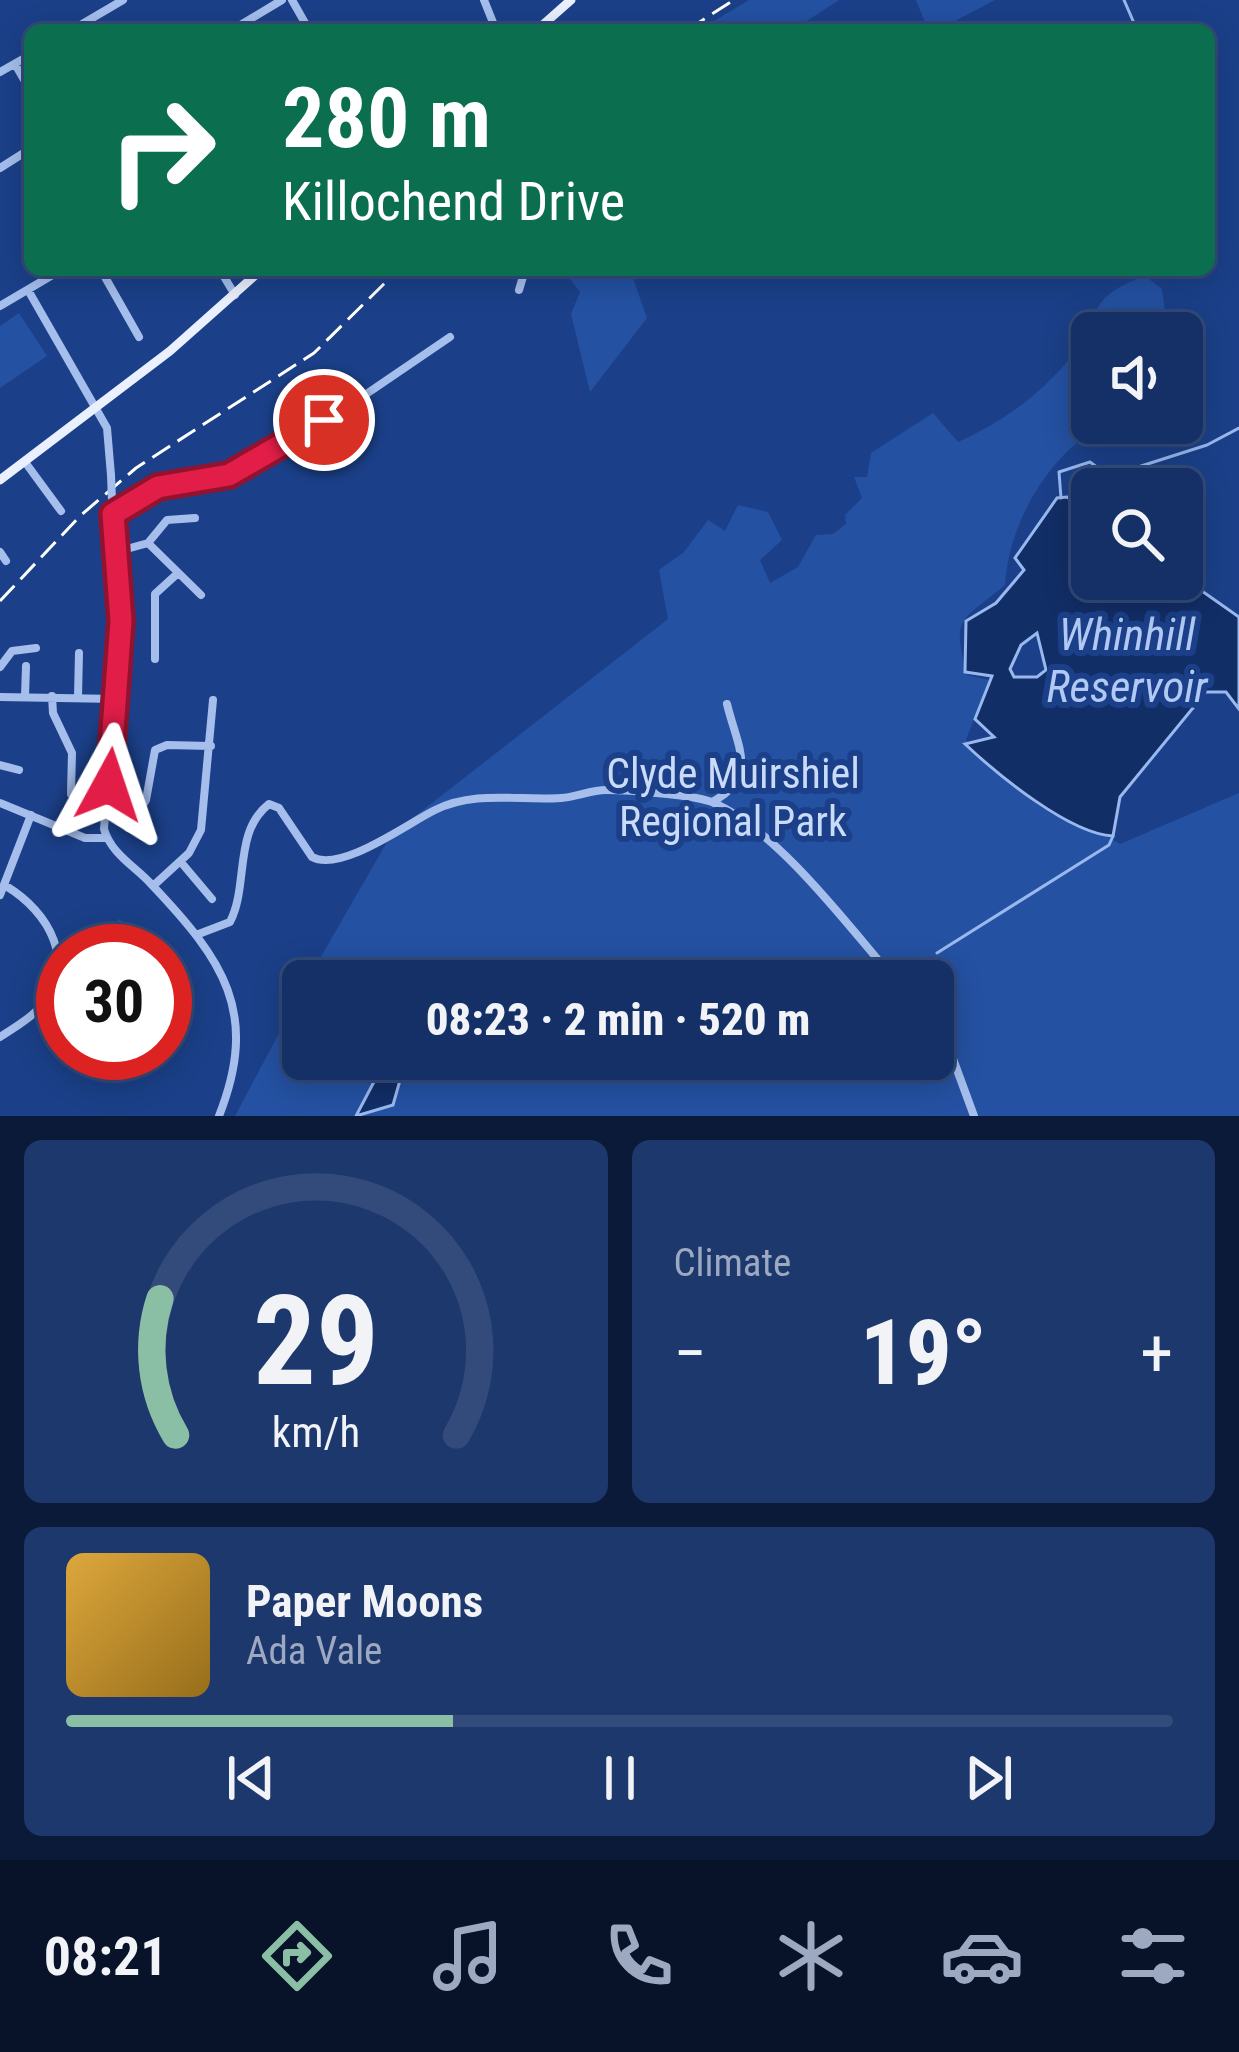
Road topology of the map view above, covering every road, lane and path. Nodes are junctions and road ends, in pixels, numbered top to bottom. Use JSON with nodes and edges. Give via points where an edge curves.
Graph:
{"nodes":[{"id":1,"x":123,"y":0,"type":"edge"},
{"id":2,"x":282,"y":0,"type":"edge"},
{"id":3,"x":571,"y":0,"type":"edge"},
{"id":4,"x":84,"y":24,"type":"edge"},
{"id":5,"x":242,"y":24,"type":"edge"},
{"id":6,"x":544,"y":24,"type":"edge"},
{"id":7,"x":24,"y":59,"type":"edge"},
{"id":8,"x":15,"y":64,"type":"junction"},
{"id":9,"x":0,"y":72,"type":"edge"},
{"id":10,"x":24,"y":80,"type":"edge"},
{"id":11,"x":51,"y":276,"type":"edge"},
{"id":12,"x":104,"y":276,"type":"edge"},
{"id":13,"x":224,"y":276,"type":"edge"},
{"id":14,"x":255,"y":276,"type":"edge"},
{"id":15,"x":524,"y":276,"type":"edge"},
{"id":16,"x":28,"y":290,"type":"junction"},
{"id":17,"x":520,"y":290,"type":"dead end"},
{"id":18,"x":235,"y":295,"type":"junction"},
{"id":19,"x":0,"y":306,"type":"edge"},
{"id":20,"x":139,"y":337,"type":"dead end"},
{"id":21,"x":450,"y":337,"type":"dead end"},
{"id":22,"x":93,"y":407,"type":"junction"},
{"id":23,"x":25,"y":462,"type":"junction"},
{"id":24,"x":111,"y":473,"type":"junction"},
{"id":25,"x":0,"y":480,"type":"edge"},
{"id":26,"x":100,"y":480,"type":"dead end"},
{"id":27,"x":61,"y":511,"type":"dead end"},
{"id":28,"x":113,"y":514,"type":"junction"},
{"id":29,"x":195,"y":518,"type":"dead end"},
{"id":30,"x":148,"y":543,"type":"junction"},
{"id":31,"x":116,"y":552,"type":"junction"},
{"id":32,"x":178,"y":573,"type":"junction"},
{"id":33,"x":201,"y":595,"type":"dead end"},
{"id":34,"x":36,"y":648,"type":"dead end"},
{"id":35,"x":80,"y":652,"type":"dead end"},
{"id":36,"x":155,"y":658,"type":"dead end"},
{"id":37,"x":26,"y":666,"type":"dead end"},
{"id":38,"x":0,"y":667,"type":"edge"},
{"id":39,"x":52,"y":696,"type":"junction"},
{"id":40,"x":0,"y":697,"type":"edge"},
{"id":41,"x":26,"y":697,"type":"junction"},
{"id":42,"x":78,"y":697,"type":"junction"},
{"id":43,"x":117,"y":698,"type":"junction"},
{"id":44,"x":213,"y":700,"type":"dead end"},
{"id":45,"x":727,"y":704,"type":"dead end"},
{"id":46,"x":211,"y":746,"type":"junction"},
{"id":47,"x":0,"y":765,"type":"edge"},
{"id":48,"x":19,"y":770,"type":"dead end"},
{"id":49,"x":70,"y":794,"type":"dead end"},
{"id":50,"x":713,"y":802,"type":"junction"},
{"id":51,"x":0,"y":803,"type":"edge"},
{"id":52,"x":31,"y":815,"type":"junction"},
{"id":53,"x":128,"y":828,"type":"dead end"},
{"id":54,"x":106,"y":838,"type":"junction"},
{"id":55,"x":180,"y":861,"type":"junction"},
{"id":56,"x":153,"y":886,"type":"junction"},
{"id":57,"x":3,"y":891,"type":"edge"},
{"id":58,"x":212,"y":898,"type":"dead end"},
{"id":59,"x":196,"y":935,"type":"junction"},
{"id":60,"x":877,"y":960,"type":"edge"},
{"id":61,"x":0,"y":1037,"type":"edge"},
{"id":62,"x":954,"y":1062,"type":"edge"},
{"id":63,"x":219,"y":1116,"type":"edge"},
{"id":64,"x":974,"y":1116,"type":"edge"}],
"edges":[{"from":1,"to":4,"type":"street"},
{"from":2,"to":5,"type":"street"},
{"from":3,"to":6,"type":"main road"},
{"from":7,"to":8,"type":"street"},
{"from":8,"to":9,"type":"street"},
{"from":8,"to":10,"type":"street"},
{"from":11,"to":16,"type":"street"},
{"from":12,"to":20,"type":"street"},
{"from":13,"to":18,"type":"street"},
{"from":14,"to":18,"type":"main road"},
{"from":15,"to":17,"type":"street"},
{"from":16,"to":19,"type":"street"},
{"from":16,"to":22,"type":"street"},
{"from":18,"to":22,"type":"main road"},
{"from":21,"to":28,"type":"street","via":[[229,475],[158,487]]},
{"from":22,"to":23,"type":"main road"},
{"from":22,"to":24,"type":"street","via":[[107,428]]},
{"from":23,"to":25,"type":"main road"},
{"from":23,"to":27,"type":"street"},
{"from":24,"to":26,"type":"street"},
{"from":24,"to":28,"type":"street","bridge":true},
{"from":28,"to":31,"type":"street"},
{"from":29,"to":30,"type":"street","via":[[167,520]]},
{"from":30,"to":31,"type":"street"},
{"from":30,"to":32,"type":"street"},
{"from":31,"to":43,"type":"street"},
{"from":32,"to":33,"type":"street"},
{"from":32,"to":36,"type":"street","via":[[155,594]]},
{"from":34,"to":38,"type":"street","via":[[13,651]]},
{"from":35,"to":42,"type":"street"},
{"from":37,"to":41,"type":"street"},
{"from":39,"to":41,"type":"street"},
{"from":39,"to":42,"type":"street"},
{"from":39,"to":49,"type":"street","via":[[72,753]]},
{"from":40,"to":41,"type":"street"},
{"from":42,"to":43,"type":"street"},
{"from":43,"to":54,"type":"street"},
{"from":44,"to":46,"type":"street"},
{"from":45,"to":50,"type":"street","via":[[743,767],[735,789]]},
{"from":46,"to":53,"type":"street","via":[[155,750],[146,800]]},
{"from":46,"to":55,"type":"street","via":[[207,808]]},
{"from":47,"to":48,"type":"street"},
{"from":50,"to":59,"type":"street","via":[[603,790],[461,801],[328,862],[312,857],[269,804],[245,843],[230,922]]},
{"from":50,"to":60,"type":"street","via":[[752,827]]},
{"from":51,"to":52,"type":"street"},
{"from":52,"to":54,"type":"street","via":[[85,838]]},
{"from":52,"to":57,"type":"street"},
{"from":54,"to":56,"type":"street"},
{"from":55,"to":56,"type":"street"},
{"from":55,"to":58,"type":"street"},
{"from":56,"to":59,"type":"street"},
{"from":57,"to":61,"type":"street","via":[[39,908],[55,963],[38,1010]]},
{"from":59,"to":63,"type":"street","via":[[229,983],[235,1009],[237,1062]]},
{"from":62,"to":64,"type":"street"}]}
